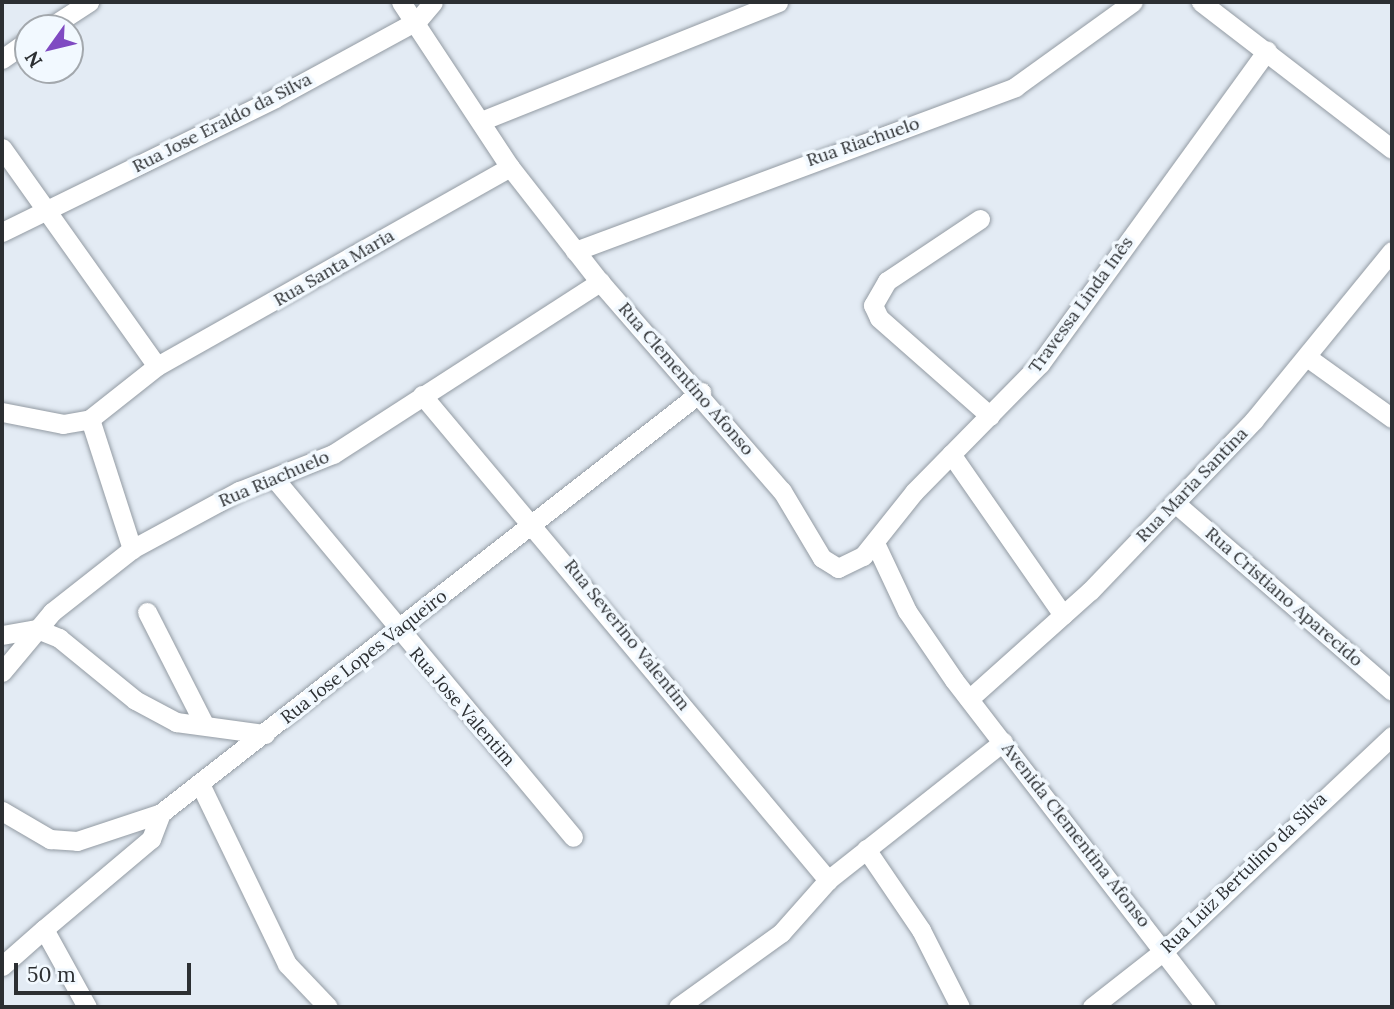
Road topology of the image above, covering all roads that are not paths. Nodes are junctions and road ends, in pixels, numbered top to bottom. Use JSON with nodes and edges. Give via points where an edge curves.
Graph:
{"nodes":[{"id":1,"x":89,"y":2,"type":"edge"},
{"id":2,"x":401,"y":2,"type":"edge"},
{"id":3,"x":433,"y":2,"type":"edge"},
{"id":4,"x":778,"y":2,"type":"edge"},
{"id":5,"x":1133,"y":2,"type":"edge"},
{"id":6,"x":1201,"y":2,"type":"edge"},
{"id":7,"x":71,"y":14,"type":"edge"},
{"id":8,"x":418,"y":20,"type":"junction"},
{"id":9,"x":1267,"y":50,"type":"junction"},
{"id":10,"x":481,"y":121,"type":"junction"},
{"id":11,"x":2,"y":148,"type":"edge"},
{"id":12,"x":1392,"y":149,"type":"edge"},
{"id":13,"x":510,"y":167,"type":"junction"},
{"id":14,"x":48,"y":211,"type":"junction"},
{"id":15,"x":979,"y":219,"type":"dead end"},
{"id":16,"x":2,"y":232,"type":"edge"},
{"id":17,"x":575,"y":251,"type":"junction"},
{"id":18,"x":1392,"y":251,"type":"edge"},
{"id":19,"x":600,"y":282,"type":"junction"},
{"id":20,"x":1307,"y":357,"type":"junction"},
{"id":21,"x":157,"y":366,"type":"junction"},
{"id":22,"x":701,"y":392,"type":"junction"},
{"id":23,"x":422,"y":395,"type":"junction"},
{"id":24,"x":2,"y":412,"type":"edge"},
{"id":25,"x":990,"y":416,"type":"junction"},
{"id":26,"x":1392,"y":418,"type":"edge"},
{"id":27,"x":90,"y":419,"type":"junction"},
{"id":28,"x":951,"y":454,"type":"junction"},
{"id":29,"x":274,"y":478,"type":"junction"},
{"id":30,"x":1175,"y":503,"type":"junction"},
{"id":31,"x":535,"y":523,"type":"junction"},
{"id":32,"x":875,"y":543,"type":"junction"},
{"id":33,"x":132,"y":549,"type":"junction"},
{"id":34,"x":147,"y":612,"type":"dead end"},
{"id":35,"x":1063,"y":615,"type":"junction"},
{"id":36,"x":37,"y":629,"type":"junction"},
{"id":37,"x":397,"y":632,"type":"junction"},
{"id":38,"x":2,"y":635,"type":"edge"},
{"id":39,"x":2,"y":672,"type":"edge"},
{"id":40,"x":1392,"y":691,"type":"edge"},
{"id":41,"x":969,"y":699,"type":"junction"},
{"id":42,"x":204,"y":724,"type":"junction"},
{"id":43,"x":265,"y":734,"type":"junction"},
{"id":44,"x":1392,"y":736,"type":"edge"},
{"id":45,"x":1003,"y":742,"type":"junction"},
{"id":46,"x":200,"y":784,"type":"junction"},
{"id":47,"x":2,"y":811,"type":"edge"},
{"id":48,"x":161,"y":813,"type":"junction"},
{"id":49,"x":573,"y":837,"type":"dead end"},
{"id":50,"x":866,"y":849,"type":"junction"},
{"id":51,"x":828,"y":880,"type":"junction"},
{"id":52,"x":44,"y":929,"type":"junction"},
{"id":53,"x":1166,"y":948,"type":"junction"},
{"id":54,"x":2,"y":966,"type":"edge"},
{"id":55,"x":87,"y":1007,"type":"edge"},
{"id":56,"x":328,"y":1007,"type":"edge"},
{"id":57,"x":678,"y":1007,"type":"edge"},
{"id":58,"x":960,"y":1007,"type":"edge"},
{"id":59,"x":1092,"y":1007,"type":"edge"},
{"id":60,"x":1206,"y":1007,"type":"edge"}],
"edges":[{"from":1,"to":7,"type":"street"},
{"from":2,"to":8,"type":"street","name":"Rua Clementino Afonso"},
{"from":3,"to":8,"type":"street","name":"Rua Jose Eraldo da Silva"},
{"from":4,"to":10,"type":"street"},
{"from":5,"to":17,"type":"street","name":"Rua Riachuelo","via":[[1014,86]]},
{"from":6,"to":9,"type":"street"},
{"from":8,"to":10,"type":"street","name":"Rua Clementino Afonso"},
{"from":8,"to":14,"type":"street","name":"Rua Jose Eraldo da Silva"},
{"from":9,"to":12,"type":"street"},
{"from":9,"to":25,"type":"street","name":"Travessa Linda Inês","via":[[1040,364]]},
{"from":10,"to":13,"type":"street","name":"Rua Clementino Afonso"},
{"from":11,"to":14,"type":"street"},
{"from":13,"to":17,"type":"street","name":"Rua Clementino Afonso"},
{"from":13,"to":21,"type":"street","name":"Rua Santa Maria"},
{"from":14,"to":16,"type":"street","name":"Rua Jose Eraldo da Silva"},
{"from":14,"to":21,"type":"street"},
{"from":15,"to":25,"type":"street","via":[[887,281],[873,305],[879,318]]},
{"from":17,"to":19,"type":"street","name":"Rua Clementino Afonso"},
{"from":18,"to":20,"type":"street","name":"Rua Maria Santina"},
{"from":19,"to":22,"type":"street","name":"Rua Clementino Afonso"},
{"from":19,"to":23,"type":"street","name":"Rua Riachuelo"},
{"from":20,"to":26,"type":"street"},
{"from":20,"to":30,"type":"street","name":"Rua Maria Santina"},
{"from":21,"to":27,"type":"street","name":"Rua Santa Maria"},
{"from":22,"to":31,"type":"street","name":"Rua Jose Lopes Vaqueiro"},
{"from":22,"to":32,"type":"street","name":"Rua Clementino Afonso","via":[[782,491],[827,564],[844,567]]},
{"from":23,"to":29,"type":"street","name":"Rua Riachuelo","via":[[334,454]]},
{"from":23,"to":31,"type":"street","name":"Rua Severino Valentim"},
{"from":24,"to":27,"type":"street","via":[[63,424]]},
{"from":25,"to":28,"type":"street","name":"Travessa Linda Inês"},
{"from":27,"to":33,"type":"street"},
{"from":28,"to":32,"type":"street","name":"Travessa Linda Inês"},
{"from":28,"to":35,"type":"street"},
{"from":29,"to":33,"type":"street","name":"Rua Riachuelo"},
{"from":29,"to":37,"type":"street","name":"Rua Jose Valentim"},
{"from":30,"to":35,"type":"street","name":"Rua Maria Santina"},
{"from":30,"to":40,"type":"street","name":"Rua Cristiano Aparecido"},
{"from":31,"to":37,"type":"street","name":"Rua Jose Lopes Vaqueiro"},
{"from":31,"to":51,"type":"street","name":"Rua Severino Valentim"},
{"from":32,"to":41,"type":"street","via":[[907,611]]},
{"from":33,"to":36,"type":"street","name":"Rua Riachuelo"},
{"from":34,"to":42,"type":"street"},
{"from":35,"to":41,"type":"street","name":"Rua Maria Santina"},
{"from":36,"to":38,"type":"street"},
{"from":36,"to":39,"type":"street","name":"Rua Riachuelo"},
{"from":36,"to":42,"type":"street","via":[[96,664],[154,713]]},
{"from":37,"to":43,"type":"street","name":"Rua Jose Lopes Vaqueiro"},
{"from":37,"to":49,"type":"street","name":"Rua Jose Valentim"},
{"from":41,"to":45,"type":"street","name":"Avenida Clementina Afonso"},
{"from":42,"to":43,"type":"street"},
{"from":43,"to":46,"type":"street","name":"Rua Jose Lopes Vaqueiro"},
{"from":44,"to":53,"type":"street","name":"Rua Luiz Bertulino da Silva"},
{"from":45,"to":50,"type":"street"},
{"from":45,"to":53,"type":"street","name":"Avenida Clementina Afonso"},
{"from":46,"to":48,"type":"street","name":"Rua Jose Lopes Vaqueiro"},
{"from":46,"to":56,"type":"street","via":[[287,964]]},
{"from":47,"to":48,"type":"street","name":"Rua Jose Lopes Vaqueiro","via":[[50,839],[77,841]]},
{"from":48,"to":52,"type":"street","via":[[150,839]]},
{"from":50,"to":51,"type":"street"},
{"from":50,"to":58,"type":"street","via":[[921,930]]},
{"from":51,"to":57,"type":"street","via":[[781,933]]},
{"from":52,"to":54,"type":"street"},
{"from":52,"to":55,"type":"street"},
{"from":53,"to":59,"type":"street","name":"Rua Luiz Bertulino da Silva"},
{"from":53,"to":60,"type":"street","name":"Avenida Clementina Afonso"}]}
